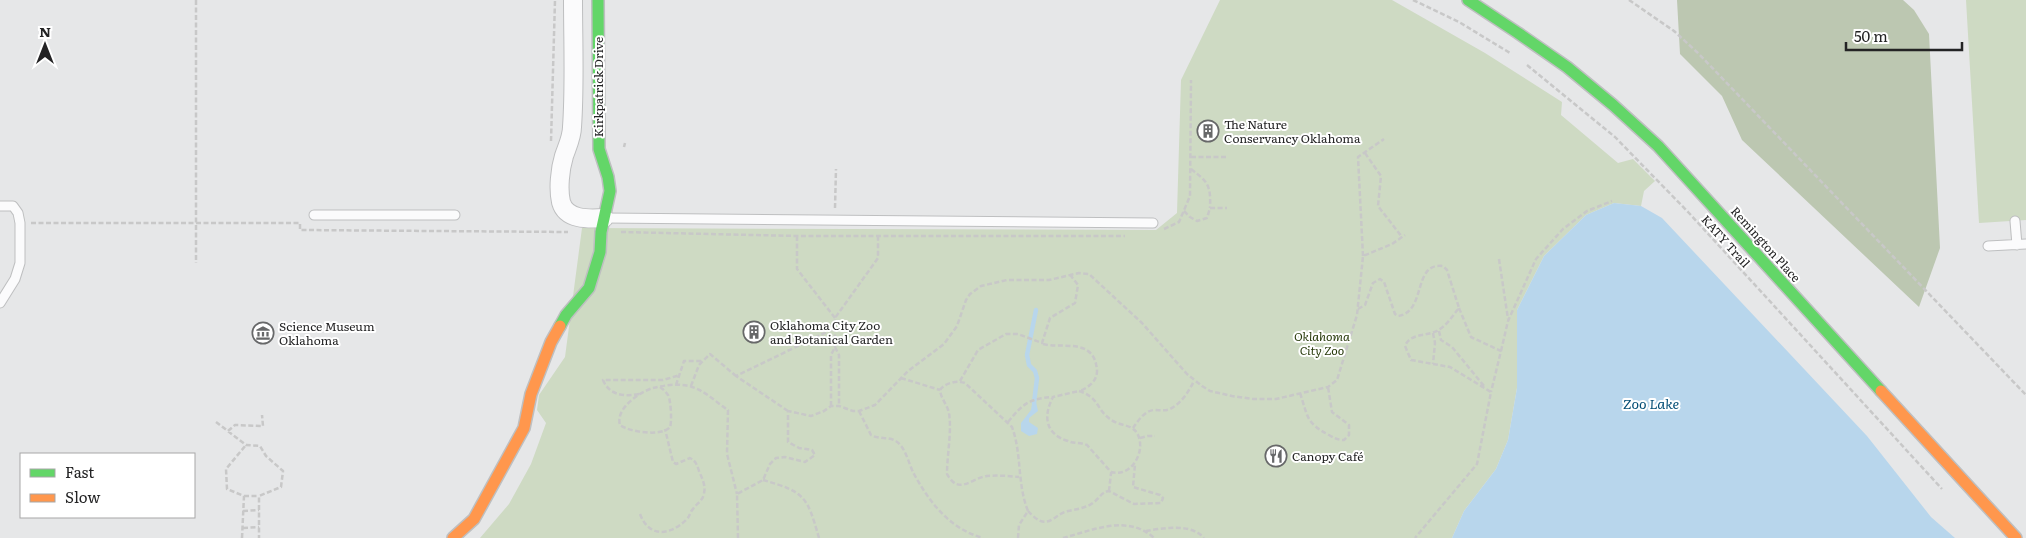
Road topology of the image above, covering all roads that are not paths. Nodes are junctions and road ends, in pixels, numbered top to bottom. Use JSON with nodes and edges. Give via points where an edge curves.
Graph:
{"nodes":[{"id":1,"x":574,"y":0,"type":"edge"},
{"id":2,"x":598,"y":0,"type":"edge"},
{"id":3,"x":1468,"y":0,"type":"edge"},
{"id":4,"x":0,"y":206,"type":"edge"},
{"id":5,"x":314,"y":215,"type":"dead end"},
{"id":6,"x":455,"y":215,"type":"dead end"},
{"id":7,"x":604,"y":218,"type":"junction"},
{"id":8,"x":2015,"y":220,"type":"dead end"},
{"id":9,"x":1153,"y":223,"type":"dead end"},
{"id":10,"x":2021,"y":244,"type":"edge"},
{"id":11,"x":1988,"y":246,"type":"dead end"},
{"id":12,"x":0,"y":303,"type":"edge"},
{"id":13,"x":454,"y":538,"type":"edge"},
{"id":14,"x":2016,"y":538,"type":"edge"}],
"edges":[{"from":1,"to":7,"type":"street","name":"Kirkpatrick Drive","via":[[572,129],[563,159],[561,203],[568,214],[589,219]]},
{"from":2,"to":7,"type":"main road","name":"Kirkpatrick Drive","via":[[599,149],[610,191]]},
{"from":3,"to":14,"type":"main road","name":"Remington Place","via":[[1566,65],[1651,139]]},
{"from":4,"to":12,"type":"lane","via":[[13,206],[18,213],[20,264]]},
{"from":5,"to":6,"type":"lane"},
{"from":7,"to":9,"type":"lane"},
{"from":7,"to":13,"type":"main road","via":[[600,252],[589,288],[566,315],[551,342],[531,394],[524,428],[474,519]]},
{"from":8,"to":10,"type":"lane"},
{"from":10,"to":11,"type":"lane"}]}
